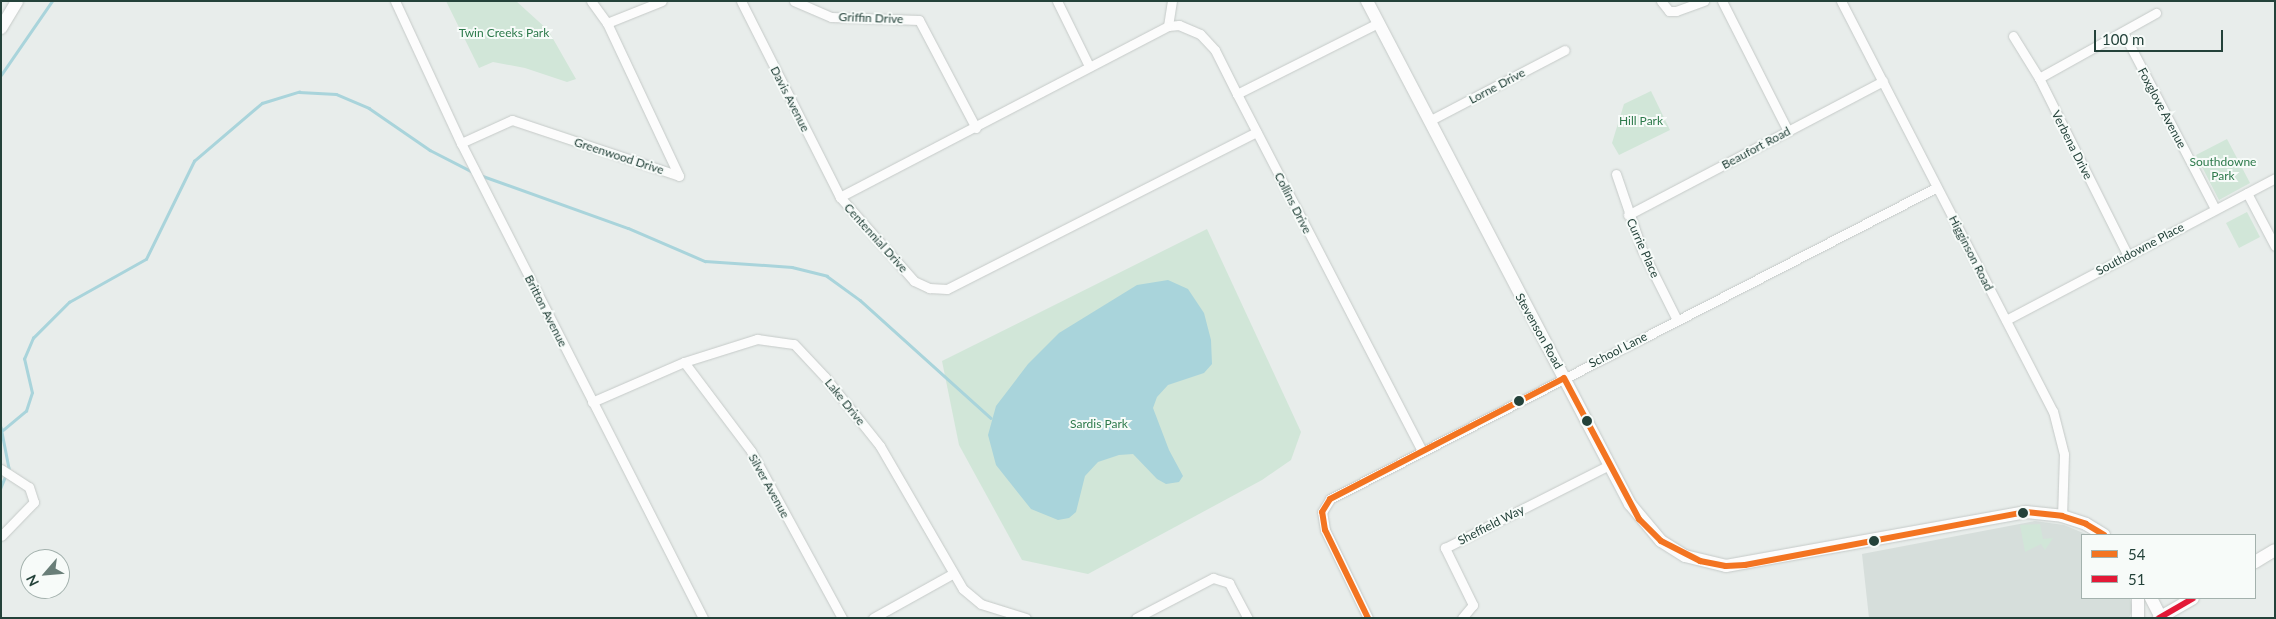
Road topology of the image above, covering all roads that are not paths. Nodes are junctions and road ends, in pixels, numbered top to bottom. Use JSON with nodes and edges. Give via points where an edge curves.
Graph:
{"nodes":[{"id":1,"x":17,"y":1,"type":"edge"},
{"id":2,"x":395,"y":1,"type":"edge"},
{"id":3,"x":591,"y":1,"type":"edge"},
{"id":4,"x":662,"y":1,"type":"edge"},
{"id":5,"x":742,"y":1,"type":"edge"},
{"id":6,"x":794,"y":1,"type":"edge"},
{"id":7,"x":1057,"y":1,"type":"edge"},
{"id":8,"x":1172,"y":1,"type":"edge"},
{"id":9,"x":1367,"y":1,"type":"edge"},
{"id":10,"x":1661,"y":1,"type":"edge"},
{"id":11,"x":1704,"y":1,"type":"edge"},
{"id":12,"x":1722,"y":1,"type":"edge"},
{"id":13,"x":1842,"y":1,"type":"edge"},
{"id":14,"x":2156,"y":13,"type":"dead end"},
{"id":15,"x":607,"y":23,"type":"junction"},
{"id":16,"x":1378,"y":23,"type":"junction"},
{"id":17,"x":1168,"y":26,"type":"junction"},
{"id":18,"x":1,"y":28,"type":"edge"},
{"id":19,"x":2123,"y":32,"type":"junction"},
{"id":20,"x":2013,"y":36,"type":"dead end"},
{"id":21,"x":1565,"y":50,"type":"dead end"},
{"id":22,"x":1089,"y":66,"type":"junction"},
{"id":23,"x":2039,"y":78,"type":"junction"},
{"id":24,"x":1883,"y":82,"type":"junction"},
{"id":25,"x":1237,"y":94,"type":"junction"},
{"id":26,"x":1429,"y":121,"type":"junction"},
{"id":27,"x":976,"y":128,"type":"junction"},
{"id":28,"x":1788,"y":131,"type":"junction"},
{"id":29,"x":1256,"y":132,"type":"junction"},
{"id":30,"x":461,"y":143,"type":"junction"},
{"id":31,"x":1616,"y":174,"type":"dead end"},
{"id":32,"x":2275,"y":178,"type":"edge"},
{"id":33,"x":1937,"y":187,"type":"junction"},
{"id":34,"x":2247,"y":193,"type":"junction"},
{"id":35,"x":840,"y":197,"type":"junction"},
{"id":36,"x":2216,"y":210,"type":"junction"},
{"id":37,"x":1628,"y":215,"type":"junction"},
{"id":38,"x":2275,"y":246,"type":"edge"},
{"id":39,"x":2128,"y":256,"type":"junction"},
{"id":40,"x":1677,"y":320,"type":"junction"},
{"id":41,"x":2006,"y":320,"type":"junction"},
{"id":42,"x":684,"y":362,"type":"junction"},
{"id":43,"x":1564,"y":378,"type":"junction"},
{"id":44,"x":592,"y":402,"type":"junction"},
{"id":45,"x":1422,"y":452,"type":"junction"},
{"id":46,"x":1609,"y":465,"type":"junction"},
{"id":47,"x":1,"y":469,"type":"edge"},
{"id":48,"x":2062,"y":516,"type":"junction"},
{"id":49,"x":2102,"y":534,"type":"edge"},
{"id":50,"x":1,"y":536,"type":"edge"},
{"id":51,"x":2275,"y":550,"type":"edge"},
{"id":52,"x":2256,"y":561,"type":"edge"},
{"id":53,"x":952,"y":574,"type":"junction"},
{"id":54,"x":2138,"y":599,"type":"edge"},
{"id":55,"x":2151,"y":599,"type":"edge"},
{"id":56,"x":2191,"y":599,"type":"edge"},
{"id":57,"x":2160,"y":617,"type":"edge"},
{"id":58,"x":702,"y":618,"type":"edge"},
{"id":59,"x":842,"y":618,"type":"edge"},
{"id":60,"x":873,"y":618,"type":"edge"},
{"id":61,"x":1026,"y":618,"type":"edge"},
{"id":62,"x":1136,"y":618,"type":"edge"},
{"id":63,"x":1248,"y":618,"type":"edge"},
{"id":64,"x":1368,"y":618,"type":"edge"},
{"id":65,"x":1462,"y":618,"type":"edge"},
{"id":66,"x":2138,"y":618,"type":"edge"}],
"edges":[{"from":1,"to":18,"type":"street"},
{"from":2,"to":30,"type":"street","name":"Britton Avenue"},
{"from":3,"to":15,"type":"street","name":"Greenwood Drive"},
{"from":4,"to":15,"type":"street"},
{"from":5,"to":35,"type":"street","name":"Davis Avenue"},
{"from":6,"to":27,"type":"street","name":"Griffin Drive","via":[[831,17],[919,20]]},
{"from":7,"to":22,"type":"street"},
{"from":8,"to":17,"type":"street"},
{"from":9,"to":16,"type":"street","name":"Stevenson Road"},
{"from":10,"to":11,"type":"street","via":[[1669,11],[1676,12]]},
{"from":12,"to":28,"type":"street"},
{"from":13,"to":24,"type":"street","name":"Higginson Road"},
{"from":14,"to":19,"type":"street"},
{"from":15,"to":30,"type":"street","name":"Greenwood Drive","via":[[679,176],[512,120]]},
{"from":16,"to":25,"type":"street"},
{"from":16,"to":26,"type":"street","name":"Stevenson Road"},
{"from":17,"to":22,"type":"street","name":"Centennial Drive"},
{"from":17,"to":25,"type":"street","via":[[1178,25],[1200,34],[1215,50]]},
{"from":19,"to":23,"type":"street"},
{"from":19,"to":36,"type":"street","name":"Foxglove Avenue"},
{"from":20,"to":23,"type":"street","name":"Verbena Drive"},
{"from":21,"to":26,"type":"street","name":"Lorne Drive"},
{"from":22,"to":27,"type":"street","name":"Centennial Drive"},
{"from":23,"to":39,"type":"street","name":"Verbena Drive"},
{"from":24,"to":28,"type":"street","name":"Beaufort Road"},
{"from":24,"to":33,"type":"street","name":"Higginson Road"},
{"from":25,"to":29,"type":"street","name":"Collins Drive"},
{"from":26,"to":43,"type":"street","name":"Stevenson Road"},
{"from":27,"to":35,"type":"street","name":"Centennial Drive"},
{"from":28,"to":37,"type":"street","name":"Beaufort Road"},
{"from":29,"to":35,"type":"street","name":"Centennial Drive","via":[[947,289],[929,288],[914,281]]},
{"from":29,"to":45,"type":"street","name":"Collins Drive"},
{"from":30,"to":44,"type":"street","name":"Britton Avenue"},
{"from":31,"to":37,"type":"street","name":"Currie Place"},
{"from":32,"to":34,"type":"street","name":"Southdowne Place"},
{"from":33,"to":40,"type":"street","name":"School Lane"},
{"from":33,"to":41,"type":"street","name":"Higginson Road"},
{"from":34,"to":36,"type":"street","name":"Southdowne Place"},
{"from":34,"to":38,"type":"street"},
{"from":36,"to":39,"type":"street","name":"Southdowne Place"},
{"from":37,"to":40,"type":"street","name":"Currie Place"},
{"from":39,"to":41,"type":"street","name":"Southdowne Place"},
{"from":40,"to":43,"type":"street","name":"School Lane"},
{"from":41,"to":48,"type":"street","name":"Higginson Road","via":[[2061,434],[2065,474]]},
{"from":42,"to":44,"type":"street","name":"Lake Drive"},
{"from":42,"to":53,"type":"street","name":"Lake Drive","via":[[757,339],[794,344],[880,446]]},
{"from":42,"to":59,"type":"street","name":"Silver Avenue","via":[[751,451]]},
{"from":43,"to":45,"type":"street","name":"School Lane"},
{"from":43,"to":46,"type":"street","name":"Stevenson Road"},
{"from":44,"to":58,"type":"street","name":"Britton Avenue"},
{"from":45,"to":64,"type":"street","name":"School Lane","via":[[1330,499],[1322,512],[1325,530]]},
{"from":46,"to":48,"type":"street","name":"Stevenson Road","via":[[1640,520],[1660,541],[1685,556],[1726,566],[2016,514],[2044,512]]},
{"from":46,"to":65,"type":"street","name":"Sheffield Way","via":[[1445,548],[1473,605]]},
{"from":47,"to":50,"type":"street","via":[[29,487],[34,502]]},
{"from":48,"to":49,"type":"street","name":"Stevenson Road"},
{"from":51,"to":52,"type":"street"},
{"from":53,"to":60,"type":"street"},
{"from":53,"to":61,"type":"street","name":"Lake Drive","via":[[963,589],[981,604]]},
{"from":54,"to":66,"type":"street"},
{"from":55,"to":57,"type":"street"},
{"from":56,"to":57,"type":"street"},
{"from":62,"to":63,"type":"street","via":[[1213,578],[1229,583]]}]}
